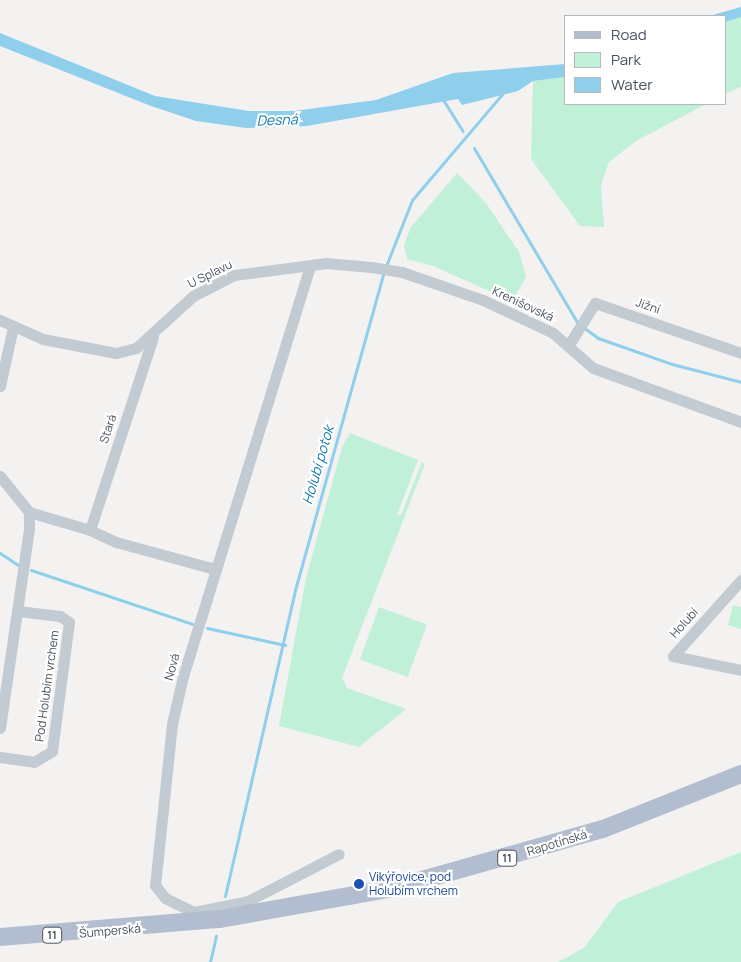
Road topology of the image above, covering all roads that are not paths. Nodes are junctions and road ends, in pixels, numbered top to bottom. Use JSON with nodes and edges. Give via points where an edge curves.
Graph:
{"nodes":[{"id":1,"x":310,"y":266,"type":"junction"},
{"id":2,"x":396,"y":271,"type":"joint"},
{"id":3,"x":0,"y":320,"type":"edge"},
{"id":4,"x":13,"y":327,"type":"junction"},
{"id":5,"x":152,"y":336,"type":"junction"},
{"id":6,"x":568,"y":346,"type":"junction"},
{"id":7,"x":741,"y":353,"type":"edge"},
{"id":8,"x":0,"y":386,"type":"edge"},
{"id":9,"x":741,"y":422,"type":"edge"},
{"id":10,"x":0,"y":476,"type":"edge"},
{"id":11,"x":28,"y":512,"type":"junction"},
{"id":12,"x":90,"y":530,"type":"junction"},
{"id":13,"x":215,"y":569,"type":"junction"},
{"id":14,"x":741,"y":580,"type":"edge"},
{"id":15,"x":17,"y":611,"type":"junction"},
{"id":16,"x":741,"y":670,"type":"edge"},
{"id":17,"x":0,"y":728,"type":"edge"},
{"id":18,"x":0,"y":757,"type":"edge"},
{"id":19,"x":741,"y":774,"type":"edge"},
{"id":20,"x":339,"y":854,"type":"dead end"},
{"id":21,"x":220,"y":920,"type":"joint"},
{"id":22,"x":0,"y":937,"type":"edge"}],
"edges":[{"from":1,"to":2,"type":"street","name":"U Splavu","via":[[371,267]]},
{"from":1,"to":5,"type":"street","name":"U Splavu","via":[[234,275],[193,296]]},
{"from":1,"to":13,"type":"street","name":"Nová"},
{"from":2,"to":6,"type":"street","name":"Krenišovská","via":[[483,300],[553,333]]},
{"from":3,"to":4,"type":"street","name":"U Splavu"},
{"from":4,"to":5,"type":"street","name":"U Splavu","via":[[43,339],[116,353]]},
{"from":4,"to":8,"type":"street"},
{"from":5,"to":12,"type":"street","name":"Stará"},
{"from":6,"to":7,"type":"street","name":"Jižní","via":[[595,303]]},
{"from":6,"to":9,"type":"street","name":"Krenišovská","via":[[593,368]]},
{"from":10,"to":11,"type":"street"},
{"from":11,"to":12,"type":"street"},
{"from":11,"to":15,"type":"street"},
{"from":12,"to":13,"type":"street","via":[[116,542]]},
{"from":13,"to":20,"type":"street","name":"Nová","via":[[172,724],[155,878],[157,893],[194,912],[242,904]]},
{"from":14,"to":16,"type":"street","name":"Holubí","via":[[673,656]]},
{"from":15,"to":17,"type":"street"},
{"from":15,"to":18,"type":"street","name":"Pod Holubím vrchem","via":[[60,616],[69,622],[52,751],[34,762]]},
{"from":19,"to":21,"type":"main road","name":"Rapotínská","number":"11","via":[[603,829],[482,865],[366,894]]},
{"from":21,"to":22,"type":"main road","name":"Šumperská","number":"11"}]}
